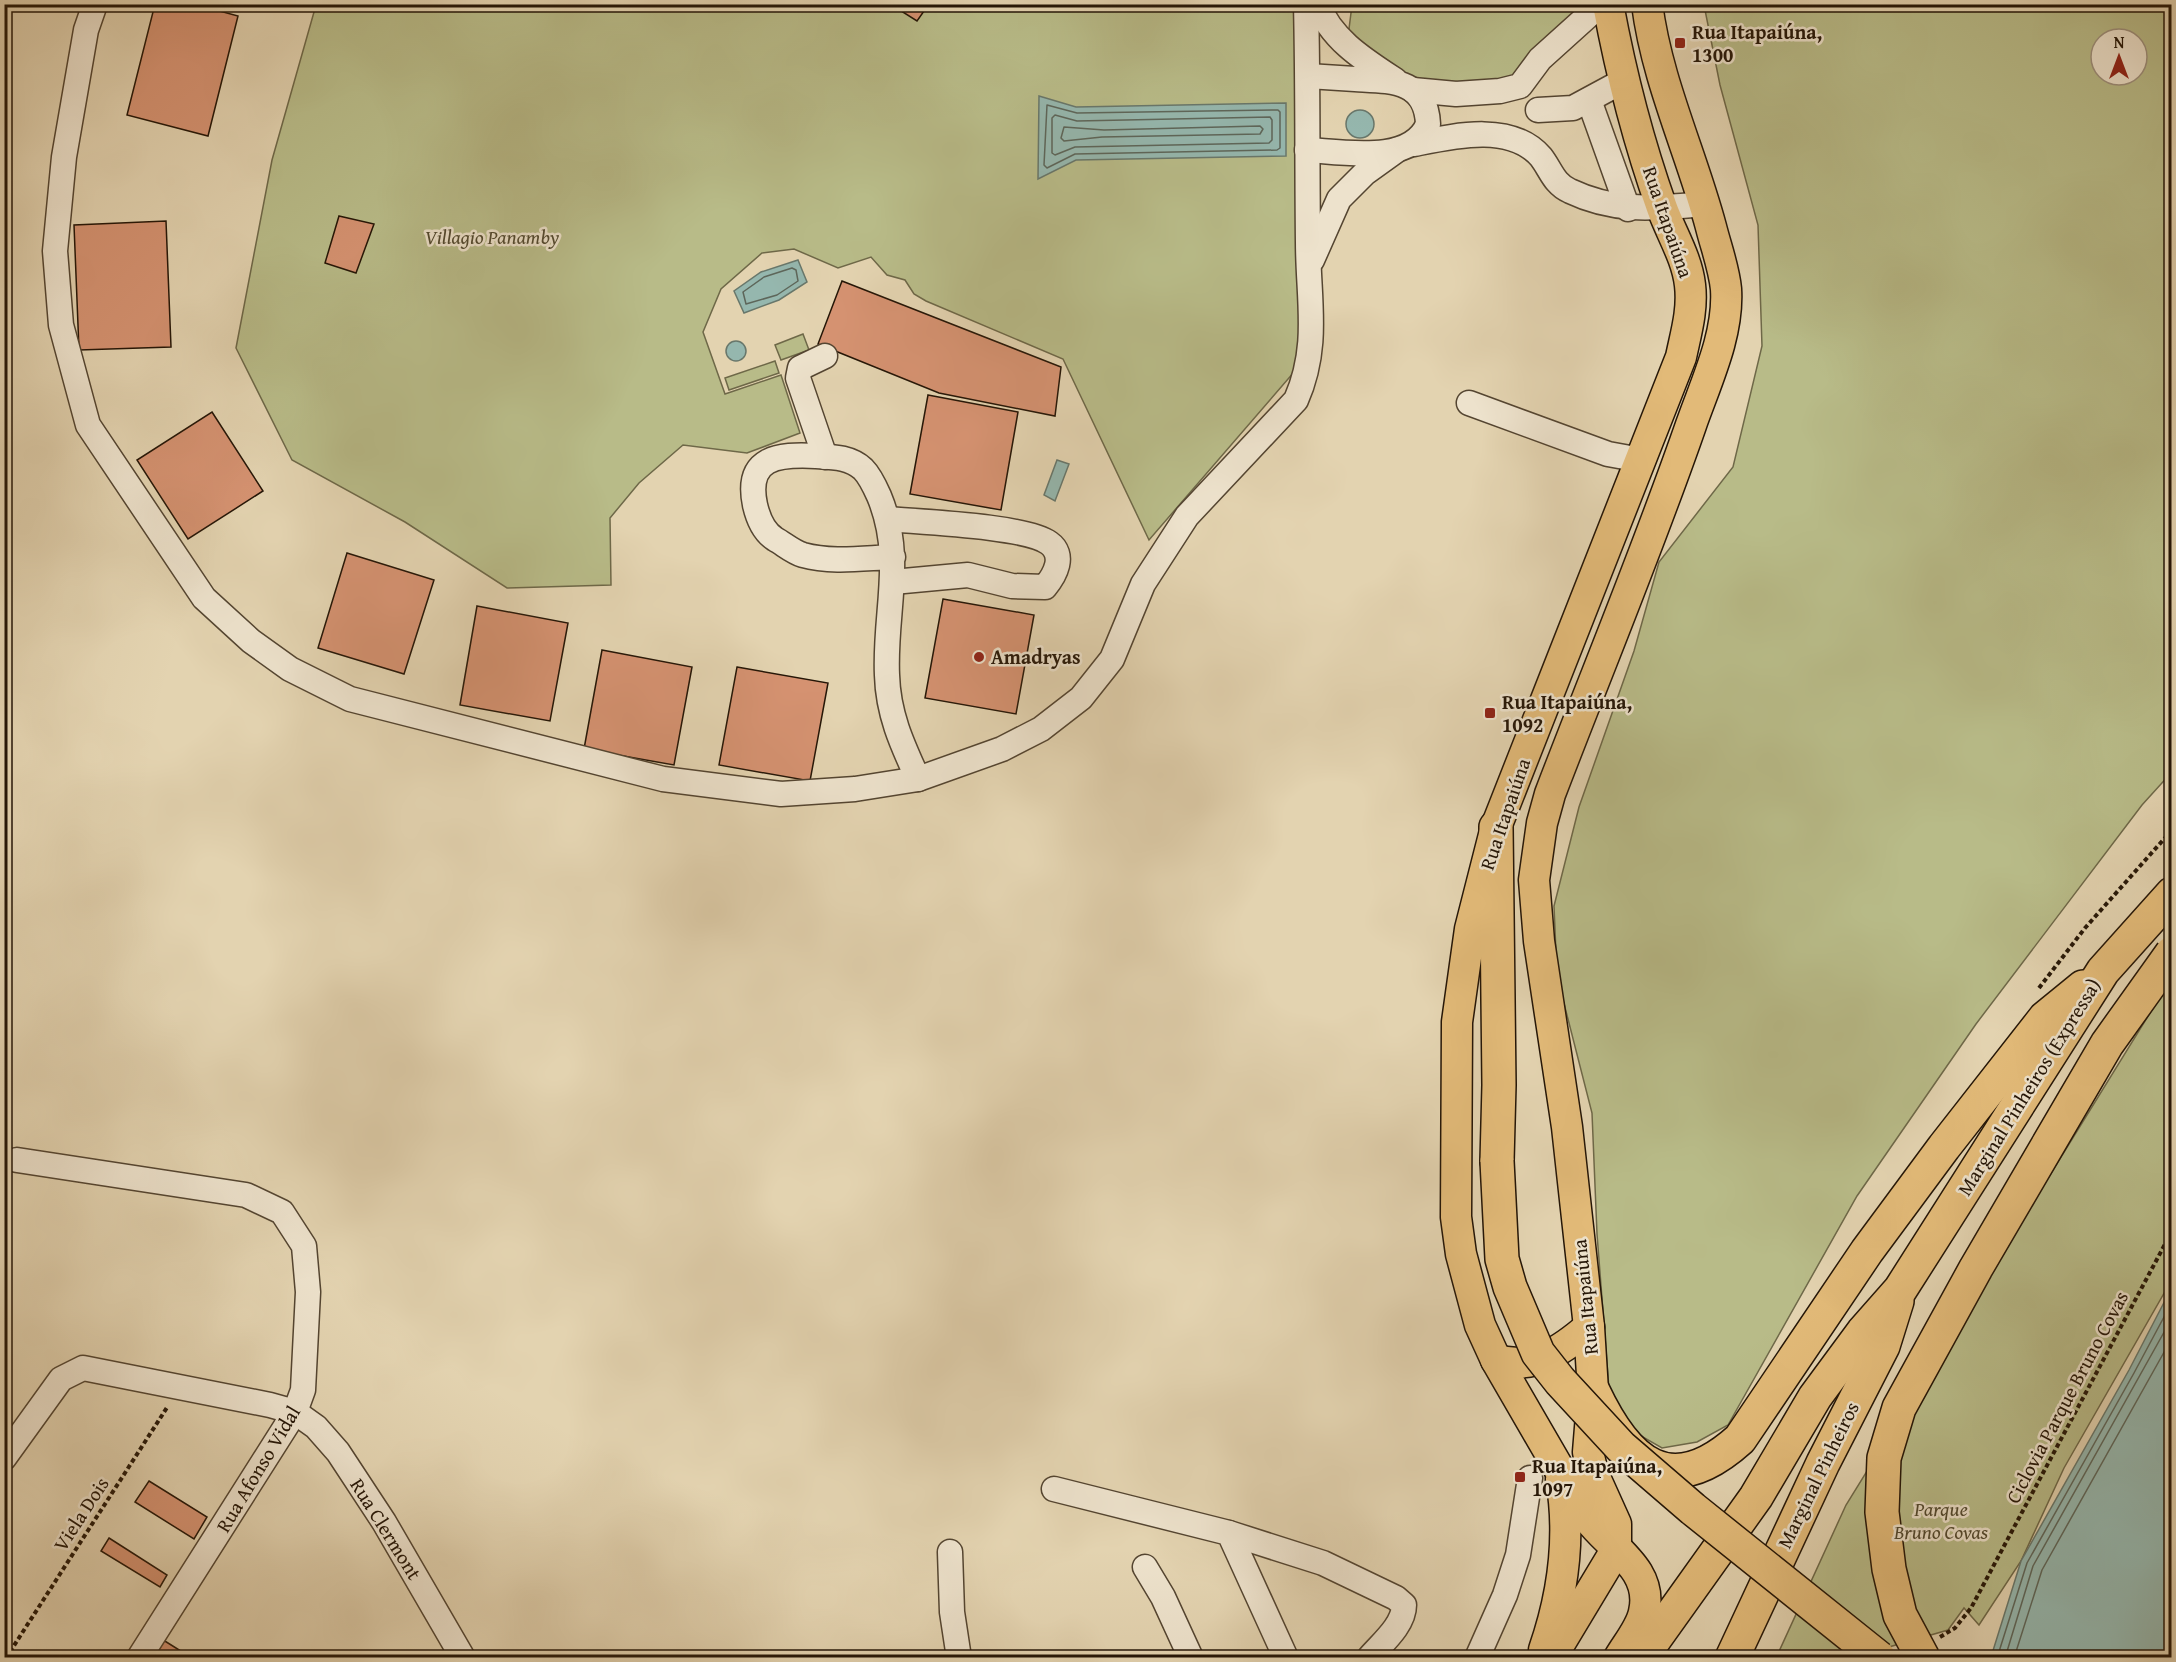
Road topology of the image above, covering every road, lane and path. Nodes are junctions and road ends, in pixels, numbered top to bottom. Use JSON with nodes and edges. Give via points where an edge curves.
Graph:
{"nodes":[{"id":1,"x":95,"y":4,"type":"edge"},
{"id":2,"x":1306,"y":4,"type":"edge"},
{"id":3,"x":1318,"y":4,"type":"edge"},
{"id":4,"x":1601,"y":4,"type":"edge"},
{"id":5,"x":1608,"y":4,"type":"edge"},
{"id":6,"x":1647,"y":4,"type":"edge"},
{"id":7,"x":1308,"y":76,"type":"junction"},
{"id":8,"x":1623,"y":81,"type":"junction"},
{"id":9,"x":1405,"y":86,"type":"junction"},
{"id":10,"x":1520,"y":86,"type":"junction"},
{"id":11,"x":1456,"y":94,"type":"junction"},
{"id":12,"x":1589,"y":100,"type":"junction"},
{"id":13,"x":1547,"y":110,"type":"junction"},
{"id":14,"x":1458,"y":135,"type":"junction"},
{"id":15,"x":1406,"y":147,"type":"junction"},
{"id":16,"x":1307,"y":150,"type":"junction"},
{"id":17,"x":1531,"y":150,"type":"junction"},
{"id":18,"x":1705,"y":204,"type":"junction"},
{"id":19,"x":1662,"y":207,"type":"junction"},
{"id":20,"x":1628,"y":209,"type":"junction"},
{"id":21,"x":1308,"y":270,"type":"junction"},
{"id":22,"x":825,"y":356,"type":"dead end"},
{"id":23,"x":1469,"y":403,"type":"dead end"},
{"id":24,"x":825,"y":457,"type":"junction"},
{"id":25,"x":1641,"y":460,"type":"junction"},
{"id":26,"x":888,"y":519,"type":"junction"},
{"id":27,"x":893,"y":556,"type":"junction"},
{"id":28,"x":893,"y":582,"type":"junction"},
{"id":29,"x":918,"y":778,"type":"junction"},
{"id":30,"x":1496,"y":827,"type":"junction"},
{"id":31,"x":2172,"y":830,"type":"edge"},
{"id":32,"x":2172,"y":894,"type":"edge"},
{"id":33,"x":2172,"y":952,"type":"edge"},
{"id":34,"x":2103,"y":971,"type":"junction"},
{"id":35,"x":2036,"y":991,"type":"dead end"},
{"id":36,"x":17,"y":1160,"type":"dead end"},
{"id":37,"x":2172,"y":1231,"type":"edge"},
{"id":38,"x":1900,"y":1290,"type":"junction"},
{"id":39,"x":1589,"y":1327,"type":"junction"},
{"id":40,"x":1496,"y":1360,"type":"junction"},
{"id":41,"x":180,"y":1387,"type":"junction"},
{"id":42,"x":1593,"y":1391,"type":"junction"},
{"id":43,"x":295,"y":1412,"type":"junction"},
{"id":44,"x":4,"y":1458,"type":"edge"},
{"id":45,"x":1558,"y":1464,"type":"junction"},
{"id":46,"x":1530,"y":1478,"type":"dead end"},
{"id":47,"x":1054,"y":1489,"type":"dead end"},
{"id":48,"x":1229,"y":1533,"type":"junction"},
{"id":49,"x":1616,"y":1550,"type":"junction"},
{"id":50,"x":950,"y":1552,"type":"dead end"},
{"id":51,"x":1145,"y":1567,"type":"dead end"},
{"id":52,"x":1600,"y":1577,"type":"junction"},
{"id":53,"x":1644,"y":1613,"type":"junction"},
{"id":54,"x":1930,"y":1648,"type":"edge"},
{"id":55,"x":6,"y":1658,"type":"edge"},
{"id":56,"x":139,"y":1658,"type":"edge"},
{"id":57,"x":463,"y":1658,"type":"edge"},
{"id":58,"x":959,"y":1658,"type":"edge"},
{"id":59,"x":1191,"y":1658,"type":"edge"},
{"id":60,"x":1286,"y":1658,"type":"edge"},
{"id":61,"x":1369,"y":1658,"type":"edge"},
{"id":62,"x":1477,"y":1658,"type":"edge"},
{"id":63,"x":1542,"y":1658,"type":"edge"},
{"id":64,"x":1551,"y":1658,"type":"edge"},
{"id":65,"x":1619,"y":1658,"type":"edge"},
{"id":66,"x":1641,"y":1658,"type":"edge"},
{"id":67,"x":1732,"y":1658,"type":"edge"},
{"id":68,"x":1879,"y":1658,"type":"edge"}],
"edges":[{"from":1,"to":29,"type":"street","via":[[86,30],[64,157],[55,251],[61,325],[88,425],[204,598],[250,641],[290,669],[350,699],[651,776],[781,794],[855,789]]},
{"from":2,"to":7,"type":"street"},
{"from":3,"to":9,"type":"street","via":[[1322,16],[1356,55]]},
{"from":4,"to":10,"type":"street","via":[[1540,59]]},
{"from":5,"to":8,"type":"main road","name":"Rua Itapaiúna"},
{"from":6,"to":18,"type":"main road","name":"Rua Itapaiúna","via":[[1673,114]]},
{"from":7,"to":9,"type":"street"},
{"from":7,"to":16,"type":"street"},
{"from":8,"to":12,"type":"street"},
{"from":8,"to":19,"type":"main road","name":"Rua Itapaiúna"},
{"from":9,"to":11,"type":"street"},
{"from":9,"to":15,"type":"street","via":[[1425,103],[1428,124]]},
{"from":10,"to":11,"type":"street"},
{"from":10,"to":13,"type":"street"},
{"from":11,"to":14,"type":"street"},
{"from":12,"to":13,"type":"street","via":[[1573,108]]},
{"from":12,"to":20,"type":"street"},
{"from":13,"to":17,"type":"street","via":[[1534,130]]},
{"from":14,"to":15,"type":"street"},
{"from":14,"to":17,"type":"street","via":[[1497,135]]},
{"from":15,"to":16,"type":"street","via":[[1365,153]]},
{"from":15,"to":21,"type":"street","via":[[1365,173],[1339,199]]},
{"from":16,"to":21,"type":"street"},
{"from":17,"to":20,"type":"street","via":[[1553,180],[1568,191]]},
{"from":18,"to":19,"type":"street"},
{"from":18,"to":39,"type":"main road","name":"Rua Itapaiúna","via":[[1726,287],[1718,348],[1664,503],[1550,794],[1534,880]]},
{"from":19,"to":20,"type":"street"},
{"from":19,"to":25,"type":"main road","name":"Rua Itapaiúna","via":[[1686,267],[1690,314],[1681,357]]},
{"from":21,"to":29,"type":"street","via":[[1312,348],[1306,378],[1296,400],[1187,516],[1143,584],[1112,659],[1081,698],[1041,729],[1002,749]]},
{"from":22,"to":24,"type":"street","via":[[800,368],[798,378]]},
{"from":23,"to":25,"type":"street","via":[[1608,454]]},
{"from":24,"to":26,"type":"street","via":[[845,458],[863,469]]},
{"from":24,"to":27,"type":"street","via":[[785,454],[767,461],[755,472],[752,491],[768,534],[802,555],[840,560]]},
{"from":25,"to":30,"type":"main road","name":"Rua Itapaiúna"},
{"from":26,"to":27,"type":"street"},
{"from":26,"to":28,"type":"street","via":[[963,525],[1035,537],[1050,543],[1059,562],[1045,587],[1012,586],[968,575]]},
{"from":27,"to":28,"type":"street"},
{"from":28,"to":29,"type":"street","via":[[887,674],[890,710],[895,731]]},
{"from":30,"to":40,"type":"main road","name":"Rua Itapaiúna","via":[[1470,929],[1457,1022],[1456,1216],[1461,1254],[1480,1325]]},
{"from":30,"to":68,"type":"highway","bridge":true,"via":[[1497,1161],[1502,1259],[1538,1353],[1621,1447]]},
{"from":31,"to":35,"type":"path","via":[[2085,928]]},
{"from":32,"to":34,"type":"highway","name":"Marginal Pinheiros (Expressa)"},
{"from":33,"to":54,"type":"highway","bridge":true,"via":[[2107,1044],[1899,1408],[1884,1458],[1882,1512],[1889,1569],[1900,1615]]},
{"from":34,"to":38,"type":"highway","name":"Marginal Pinheiros (Expressa)"},
{"from":34,"to":42,"type":"highway","via":[[2045,1018],[1867,1251],[1740,1439],[1721,1456],[1696,1469],[1674,1472],[1649,1465],[1619,1438]]},
{"from":36,"to":43,"type":"street","name":"Rua Afonso Vidal","via":[[246,1195],[282,1212],[304,1246],[308,1292],[303,1390]]},
{"from":37,"to":54,"type":"path","name":"Ciclovia Parque Bruno Covas","via":[[1971,1608],[1955,1628]]},
{"from":38,"to":66,"type":"highway","via":[[1815,1397],[1756,1497]]},
{"from":38,"to":67,"type":"highway","name":"Marginal Pinheiros","via":[[1883,1346],[1813,1483]]},
{"from":39,"to":40,"type":"main road","via":[[1550,1356],[1533,1362]]},
{"from":39,"to":42,"type":"main road","name":"Rua Itapaiúna"},
{"from":40,"to":45,"type":"main road","name":"Rua Itapaiúna"},
{"from":41,"to":43,"type":"street"},
{"from":41,"to":44,"type":"street","via":[[83,1368],[61,1379]]},
{"from":41,"to":55,"type":"path","name":"Viela Dois"},
{"from":42,"to":49,"type":"main road","name":"Rua Itapaiúna","via":[[1588,1452],[1616,1524]]},
{"from":43,"to":56,"type":"street","name":"Rua Afonso Vidal"},
{"from":43,"to":57,"type":"street","name":"Rua Clermont","via":[[316,1427],[338,1452],[384,1522]]},
{"from":45,"to":49,"type":"main road","name":"Rua Itapaiúna","via":[[1587,1517]]},
{"from":45,"to":63,"type":"main road","via":[[1564,1499],[1565,1548],[1554,1622]]},
{"from":46,"to":62,"type":"street","via":[[1518,1555]]},
{"from":47,"to":48,"type":"street"},
{"from":48,"to":60,"type":"street"},
{"from":48,"to":61,"type":"street","via":[[1323,1563],[1404,1605],[1397,1626]]},
{"from":49,"to":52,"type":"main road"},
{"from":49,"to":53,"type":"main road","name":"Rua Itapaiúna","via":[[1640,1572],[1644,1581]]},
{"from":50,"to":58,"type":"street","via":[[952,1612]]},
{"from":51,"to":59,"type":"street"},
{"from":52,"to":53,"type":"main road","via":[[1627,1577],[1633,1582]]},
{"from":52,"to":64,"type":"main road"},
{"from":53,"to":65,"type":"main road","name":"Rua Itapaiúna"}]}
